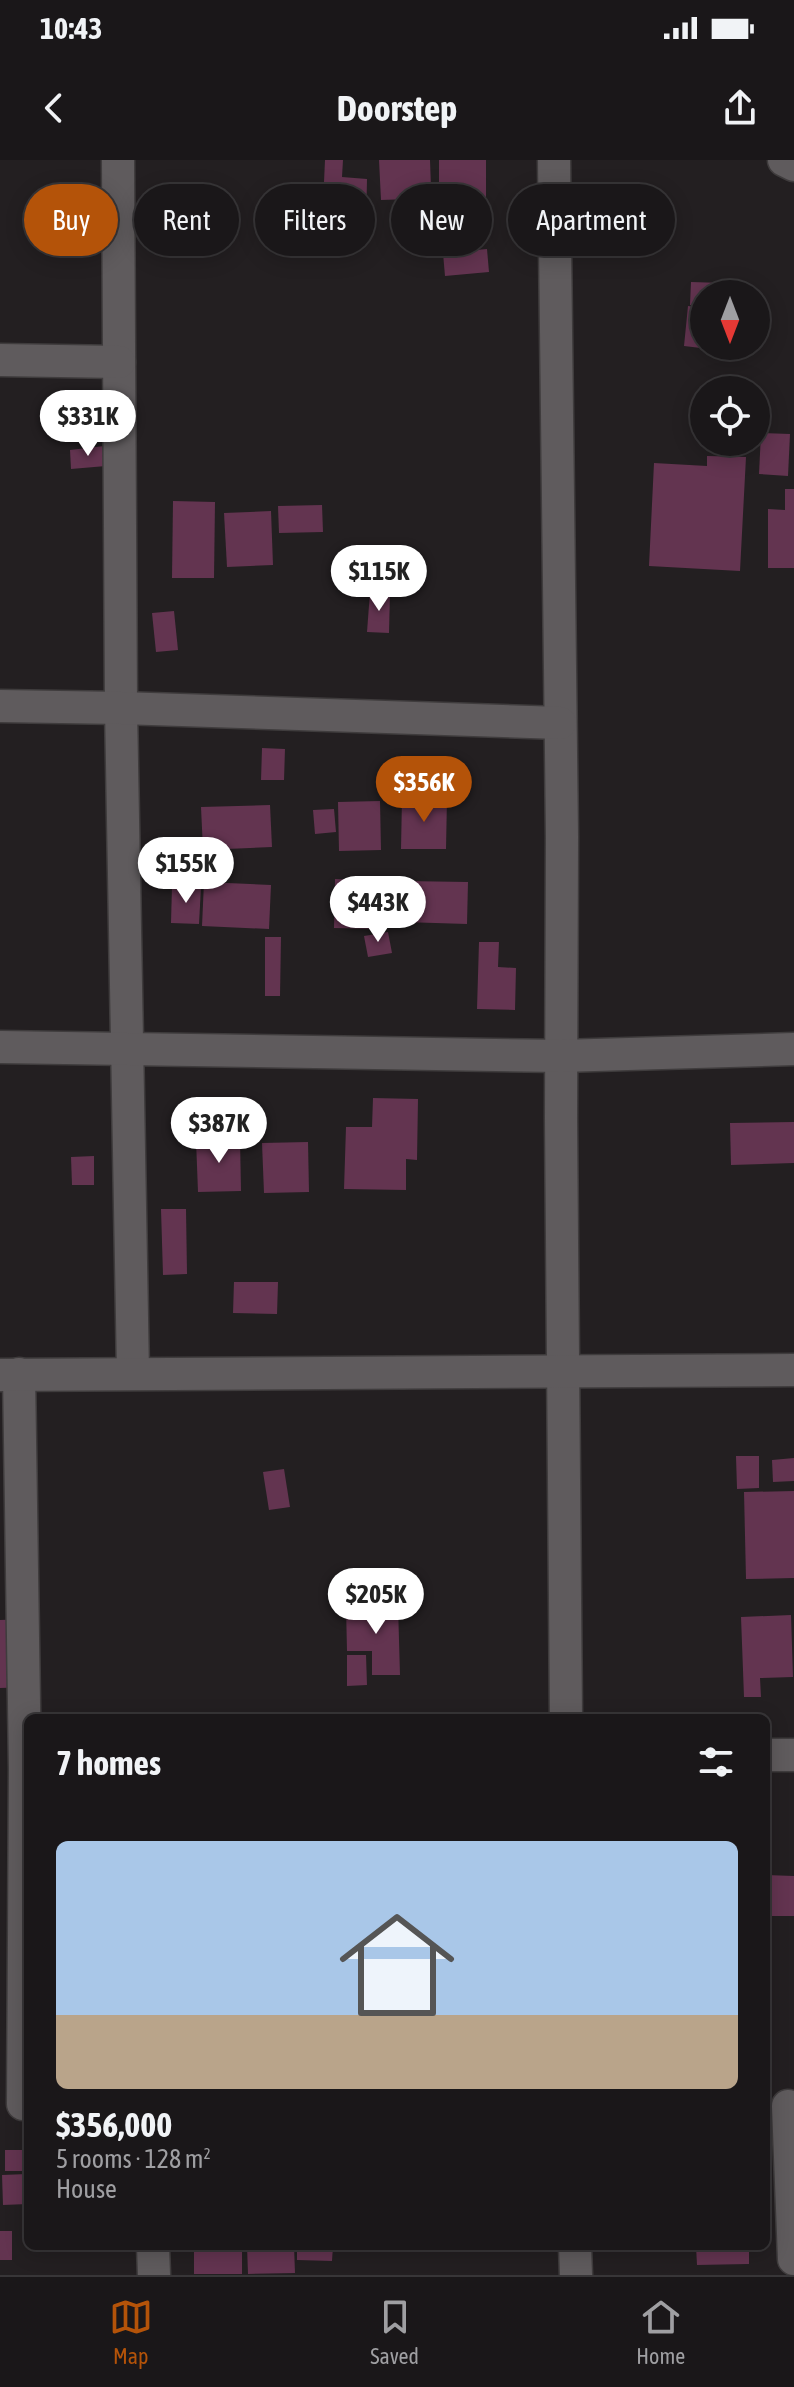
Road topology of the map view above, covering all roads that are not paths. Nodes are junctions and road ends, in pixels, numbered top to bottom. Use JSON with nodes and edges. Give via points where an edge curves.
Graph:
{"nodes":[{"id":1,"x":118,"y":160,"type":"edge"},
{"id":2,"x":554,"y":160,"type":"edge"},
{"id":3,"x":784,"y":160,"type":"edge"},
{"id":4,"x":794,"y":165,"type":"edge"},
{"id":5,"x":0,"y":360,"type":"edge"},
{"id":6,"x":119,"y":362,"type":"junction"},
{"id":7,"x":0,"y":706,"type":"edge"},
{"id":8,"x":121,"y":708,"type":"junction"},
{"id":9,"x":560,"y":723,"type":"junction"},
{"id":10,"x":0,"y":1047,"type":"edge"},
{"id":11,"x":127,"y":1049,"type":"junction"},
{"id":12,"x":794,"y":1049,"type":"edge"},
{"id":13,"x":561,"y":1056,"type":"junction"},
{"id":14,"x":794,"y":1370,"type":"edge"},
{"id":15,"x":563,"y":1371,"type":"junction"},
{"id":16,"x":133,"y":1373,"type":"junction"},
{"id":17,"x":10,"y":1375,"type":"edge"},
{"id":18,"x":566,"y":1714,"type":"edge"},
{"id":19,"x":770,"y":1755,"type":"edge"},
{"id":20,"x":794,"y":1755,"type":"edge"},
{"id":21,"x":18,"y":1769,"type":"edge"},
{"id":22,"x":17,"y":2104,"type":"edge"},
{"id":23,"x":783,"y":2106,"type":"edge"},
{"id":24,"x":153,"y":2250,"type":"edge"},
{"id":25,"x":575,"y":2250,"type":"edge"},
{"id":26,"x":794,"y":2259,"type":"edge"},
{"id":27,"x":154,"y":2275,"type":"edge"},
{"id":28,"x":576,"y":2275,"type":"edge"}],
"edges":[{"from":1,"to":6,"type":"street"},
{"from":2,"to":9,"type":"street"},
{"from":3,"to":4,"type":"street"},
{"from":5,"to":6,"type":"street"},
{"from":6,"to":8,"type":"street"},
{"from":7,"to":8,"type":"street"},
{"from":8,"to":9,"type":"street"},
{"from":8,"to":11,"type":"street"},
{"from":9,"to":13,"type":"street"},
{"from":10,"to":11,"type":"street"},
{"from":11,"to":13,"type":"street"},
{"from":11,"to":16,"type":"street"},
{"from":12,"to":13,"type":"street"},
{"from":13,"to":15,"type":"street"},
{"from":14,"to":15,"type":"street"},
{"from":15,"to":16,"type":"street"},
{"from":15,"to":18,"type":"street"},
{"from":16,"to":17,"type":"street"},
{"from":17,"to":21,"type":"street"},
{"from":19,"to":20,"type":"street"},
{"from":21,"to":22,"type":"street"},
{"from":23,"to":26,"type":"street"},
{"from":24,"to":27,"type":"street"},
{"from":25,"to":28,"type":"street"}]}
